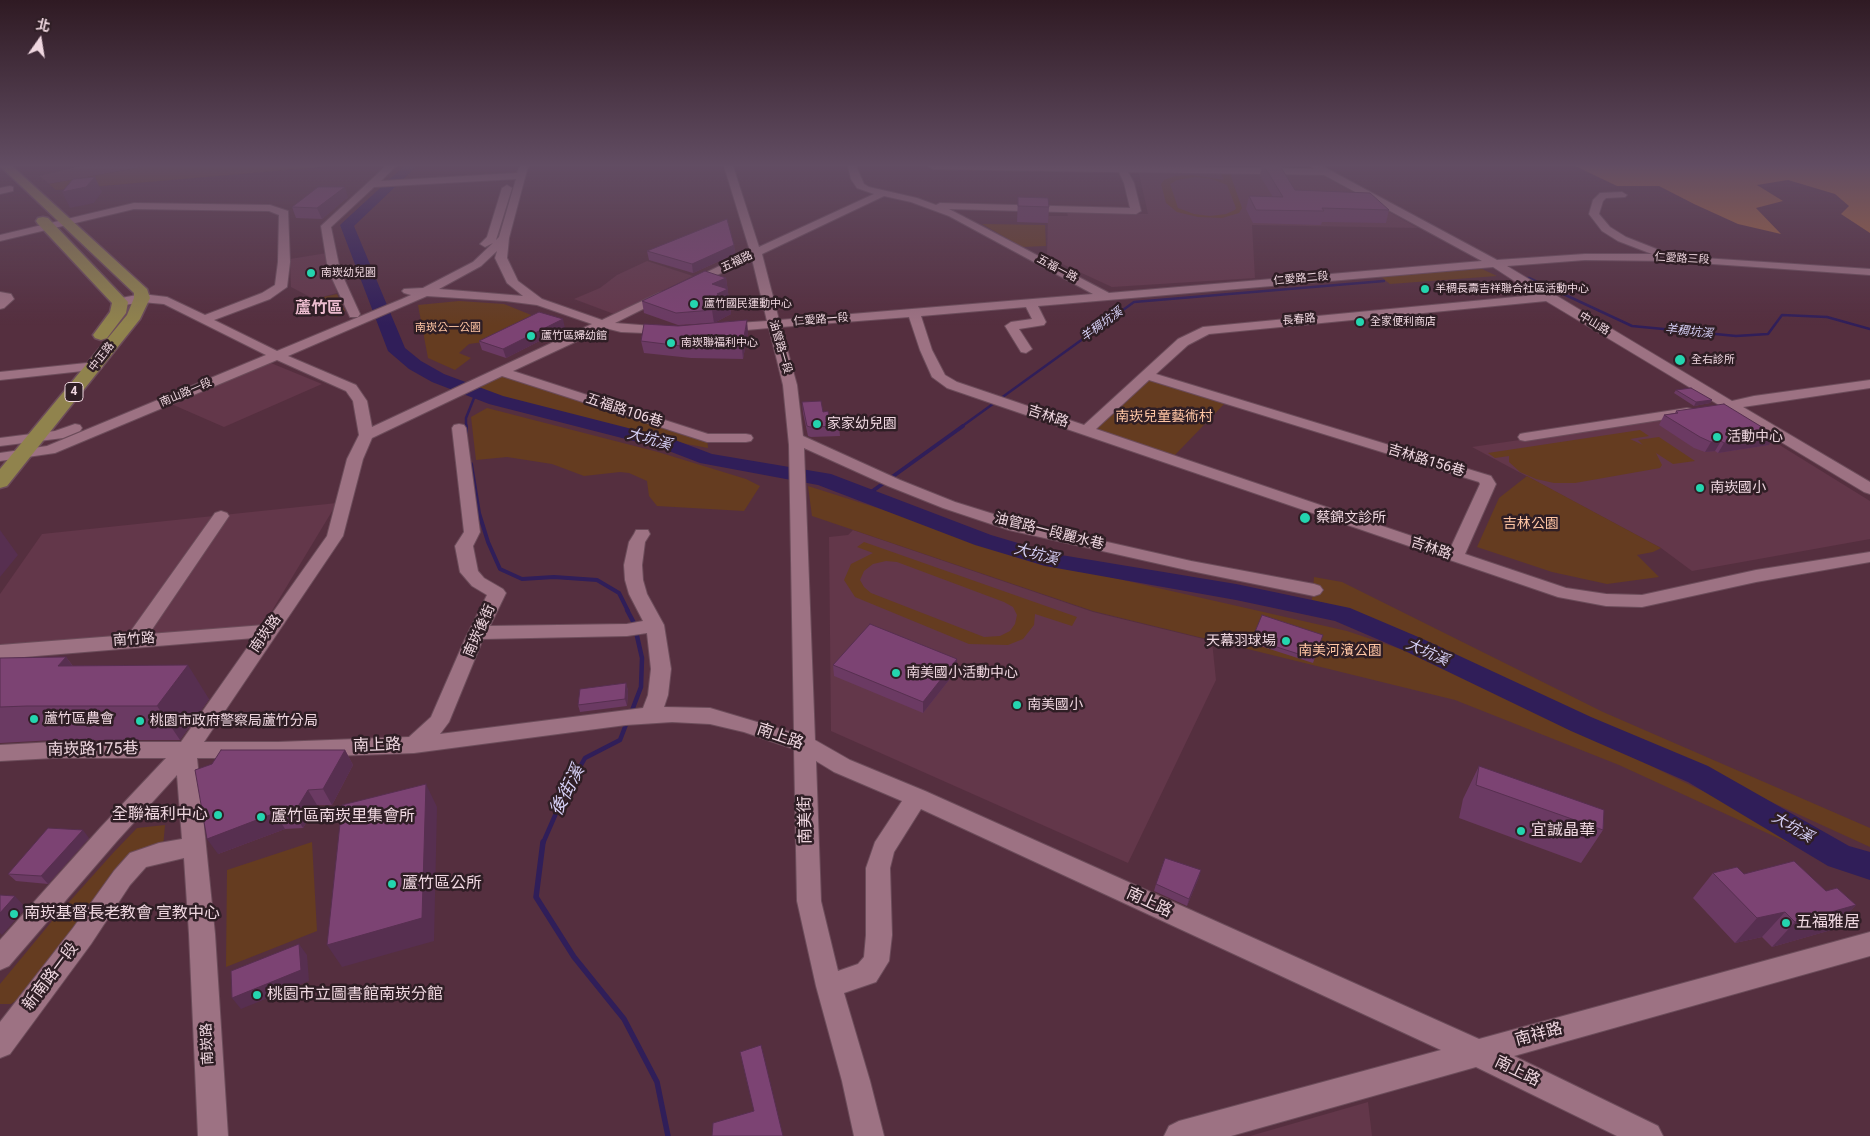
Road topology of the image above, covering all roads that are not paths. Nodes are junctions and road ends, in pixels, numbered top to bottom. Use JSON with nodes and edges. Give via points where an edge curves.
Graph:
{"nodes":[{"id":1,"x":42,"y":219,"type":"edge"},
{"id":2,"x":61,"y":219,"type":"edge"},
{"id":3,"x":77,"y":219,"type":"edge"},
{"id":4,"x":284,"y":219,"type":"edge"},
{"id":5,"x":334,"y":219,"type":"edge"},
{"id":6,"x":499,"y":219,"type":"edge"},
{"id":7,"x":508,"y":219,"type":"edge"},
{"id":8,"x":745,"y":219,"type":"edge"},
{"id":9,"x":828,"y":219,"type":"edge"},
{"id":10,"x":960,"y":219,"type":"edge"},
{"id":11,"x":1411,"y":219,"type":"edge"},
{"id":12,"x":1598,"y":219,"type":"edge"},
{"id":13,"x":64,"y":222,"type":"junction"},
{"id":14,"x":48,"y":225,"type":"junction"},
{"id":15,"x":0,"y":238,"type":"edge"},
{"id":16,"x":504,"y":238,"type":"junction"},
{"id":17,"x":756,"y":253,"type":"junction"},
{"id":18,"x":1670,"y":258,"type":"junction"},
{"id":19,"x":1495,"y":263,"type":"junction"},
{"id":20,"x":1870,"y":272,"type":"edge"},
{"id":21,"x":425,"y":292,"type":"junction"},
{"id":22,"x":0,"y":296,"type":"edge"},
{"id":23,"x":407,"y":296,"type":"junction"},
{"id":24,"x":1106,"y":296,"type":"junction"},
{"id":25,"x":1548,"y":297,"type":"junction"},
{"id":26,"x":142,"y":298,"type":"junction"},
{"id":27,"x":120,"y":302,"type":"junction"},
{"id":28,"x":539,"y":302,"type":"junction"},
{"id":29,"x":1030,"y":303,"type":"junction"},
{"id":30,"x":0,"y":306,"type":"edge"},
{"id":31,"x":914,"y":313,"type":"junction"},
{"id":32,"x":362,"y":314,"type":"junction"},
{"id":33,"x":203,"y":320,"type":"junction"},
{"id":34,"x":773,"y":323,"type":"junction"},
{"id":35,"x":602,"y":324,"type":"junction"},
{"id":36,"x":709,"y":329,"type":"edge"},
{"id":37,"x":680,"y":331,"type":"edge"},
{"id":38,"x":1026,"y":349,"type":"dead end"},
{"id":39,"x":272,"y":353,"type":"junction"},
{"id":40,"x":96,"y":366,"type":"junction"},
{"id":41,"x":75,"y":368,"type":"junction"},
{"id":42,"x":503,"y":372,"type":"junction"},
{"id":43,"x":1147,"y":375,"type":"junction"},
{"id":44,"x":0,"y":376,"type":"edge"},
{"id":45,"x":1870,"y":384,"type":"edge"},
{"id":46,"x":1849,"y":387,"type":"junction"},
{"id":47,"x":1870,"y":398,"type":"edge"},
{"id":48,"x":1732,"y":406,"type":"junction"},
{"id":49,"x":459,"y":428,"type":"dead end"},
{"id":50,"x":1087,"y":430,"type":"junction"},
{"id":51,"x":366,"y":435,"type":"junction"},
{"id":52,"x":1525,"y":437,"type":"dead end"},
{"id":53,"x":36,"y":438,"type":"junction"},
{"id":54,"x":746,"y":438,"type":"dead end"},
{"id":55,"x":796,"y":442,"type":"junction"},
{"id":56,"x":8,"y":450,"type":"edge"},
{"id":57,"x":0,"y":482,"type":"edge"},
{"id":58,"x":1870,"y":489,"type":"edge"},
{"id":59,"x":798,"y":497,"type":"joint"},
{"id":60,"x":221,"y":516,"type":"dead end"},
{"id":61,"x":642,"y":534,"type":"dead end"},
{"id":62,"x":1454,"y":557,"type":"junction"},
{"id":63,"x":1870,"y":557,"type":"edge"},
{"id":64,"x":1314,"y":590,"type":"dead end"},
{"id":65,"x":652,"y":626,"type":"junction"},
{"id":66,"x":268,"y":631,"type":"junction"},
{"id":67,"x":477,"y":632,"type":"junction"},
{"id":68,"x":135,"y":640,"type":"junction"},
{"id":69,"x":0,"y":652,"type":"edge"},
{"id":70,"x":638,"y":716,"type":"junction"},
{"id":71,"x":804,"y":744,"type":"junction"},
{"id":72,"x":414,"y":745,"type":"junction"},
{"id":73,"x":186,"y":751,"type":"junction"},
{"id":74,"x":0,"y":753,"type":"edge"},
{"id":75,"x":918,"y":798,"type":"junction"},
{"id":76,"x":194,"y":846,"type":"junction"},
{"id":77,"x":1870,"y":944,"type":"edge"},
{"id":78,"x":0,"y":958,"type":"edge"},
{"id":79,"x":829,"y":986,"type":"junction"},
{"id":80,"x":0,"y":1044,"type":"edge"},
{"id":81,"x":1476,"y":1052,"type":"junction"},
{"id":82,"x":214,"y":1136,"type":"edge"},
{"id":83,"x":869,"y":1136,"type":"edge"},
{"id":84,"x":1179,"y":1136,"type":"edge"},
{"id":85,"x":1648,"y":1136,"type":"edge"}],
"edges":[{"from":1,"to":14,"type":"main road"},
{"from":2,"to":13,"type":"main road"},
{"from":3,"to":13,"type":"street"},
{"from":4,"to":33,"type":"street","via":[[281,288]]},
{"from":5,"to":32,"type":"street","via":[[326,226],[334,270]]},
{"from":6,"to":23,"type":"street","via":[[492,238],[474,254]]},
{"from":7,"to":16,"type":"street"},
{"from":8,"to":17,"type":"street","name":"油管路一段"},
{"from":9,"to":17,"type":"street","name":"五福路"},
{"from":10,"to":24,"type":"street","name":"五福一路"},
{"from":11,"to":19,"type":"street","name":"中山路"},
{"from":12,"to":18,"type":"street","via":[[1606,229],[1622,239]]},
{"from":13,"to":14,"type":"street"},
{"from":13,"to":26,"type":"main road","via":[[142,292]]},
{"from":14,"to":15,"type":"street"},
{"from":14,"to":27,"type":"main road"},
{"from":16,"to":21,"type":"street","via":[[477,264]]},
{"from":16,"to":28,"type":"street","via":[[501,258],[513,283]]},
{"from":17,"to":34,"type":"street","name":"油管路一段"},
{"from":17,"to":35,"type":"street","name":"五福路"},
{"from":18,"to":19,"type":"street","name":"仁愛路三段","via":[[1604,256]]},
{"from":18,"to":20,"type":"street","name":"仁愛路三段"},
{"from":19,"to":24,"type":"street","name":"仁愛路二段"},
{"from":19,"to":25,"type":"street","name":"中山路"},
{"from":21,"to":23,"type":"street"},
{"from":21,"to":28,"type":"street"},
{"from":22,"to":30,"type":"street","via":[[8,299]]},
{"from":23,"to":32,"type":"street"},
{"from":23,"to":32,"type":"street","via":[[393,298]]},
{"from":24,"to":29,"type":"street","name":"仁愛路一段"},
{"from":25,"to":43,"type":"street","name":"長春路","via":[[1207,330],[1183,342]]},
{"from":25,"to":48,"type":"street","name":"中山路"},
{"from":26,"to":27,"type":"street"},
{"from":26,"to":33,"type":"street","via":[[167,301]]},
{"from":26,"to":40,"type":"main road","name":"中正路","number":"4","via":[[134,316]]},
{"from":27,"to":41,"type":"main road","name":"中正路","number":"4","via":[[118,313]]},
{"from":28,"to":35,"type":"street"},
{"from":29,"to":31,"type":"street","name":"仁愛路一段"},
{"from":29,"to":38,"type":"street","via":[[1040,322],[1012,326]]},
{"from":31,"to":34,"type":"street","name":"仁愛路一段"},
{"from":31,"to":50,"type":"street","name":"吉林路","via":[[939,376],[952,385]]},
{"from":32,"to":39,"type":"street","name":"南山路一段"},
{"from":33,"to":39,"type":"street"},
{"from":34,"to":36,"type":"street","name":"仁愛路一段"},
{"from":34,"to":55,"type":"street","name":"油管路一段","via":[[787,369]]},
{"from":35,"to":37,"type":"street"},
{"from":35,"to":42,"type":"street","name":"五福路"},
{"from":39,"to":51,"type":"street","via":[[351,388],[360,401]]},
{"from":39,"to":53,"type":"street","name":"南山路一段","via":[[58,435]]},
{"from":39,"to":56,"type":"street","name":"南山路一段","via":[[50,450]]},
{"from":40,"to":41,"type":"street"},
{"from":40,"to":53,"type":"main road","name":"中正路","number":"4"},
{"from":41,"to":44,"type":"street"},
{"from":41,"to":56,"type":"main road","name":"中正路","number":"4"},
{"from":42,"to":51,"type":"street","name":"五福路"},
{"from":42,"to":54,"type":"street","name":"五福路106巷","via":[[707,438]]},
{"from":43,"to":50,"type":"street","name":"長春路"},
{"from":43,"to":62,"type":"street","name":"吉林路156巷","via":[[1485,479],[1488,484]]},
{"from":45,"to":46,"type":"street"},
{"from":46,"to":47,"type":"street"},
{"from":46,"to":48,"type":"street"},
{"from":48,"to":52,"type":"street"},
{"from":48,"to":58,"type":"street","name":"中山路"},
{"from":49,"to":67,"type":"street","name":"南崁後街","via":[[472,532],[464,546],[468,572],[497,593]]},
{"from":50,"to":62,"type":"street","name":"吉林路"},
{"from":51,"to":66,"type":"street","name":"南崁路","via":[[355,459],[336,536]]},
{"from":53,"to":56,"type":"main road","name":"中正路","number":"4"},
{"from":55,"to":59,"type":"street","name":"油管路一段"},
{"from":55,"to":64,"type":"street","name":"油管路一段麗水巷","via":[[949,505],[1015,526]]},
{"from":56,"to":57,"type":"main road","name":"中正路","number":"4"},
{"from":59,"to":71,"type":"street","name":"南美街"},
{"from":60,"to":68,"type":"street"},
{"from":61,"to":65,"type":"street","via":[[637,542],[633,565],[634,580]]},
{"from":62,"to":63,"type":"street","name":"吉林路","via":[[1564,592],[1606,600],[1642,601],[1756,576]]},
{"from":65,"to":67,"type":"street","via":[[628,630]]},
{"from":65,"to":70,"type":"street","via":[[661,669],[658,695]]},
{"from":66,"to":68,"type":"street","name":"南竹路"},
{"from":66,"to":73,"type":"street","name":"南崁路"},
{"from":67,"to":72,"type":"street","name":"南崁後街","via":[[439,722]]},
{"from":68,"to":69,"type":"street","name":"南竹路"},
{"from":70,"to":71,"type":"street","name":"南上路","via":[[710,716]]},
{"from":70,"to":72,"type":"street","name":"南上路"},
{"from":71,"to":75,"type":"street","name":"南上路","via":[[842,766]]},
{"from":71,"to":79,"type":"street","name":"南美街","via":[[808,901]]},
{"from":72,"to":73,"type":"street","name":"南上路"},
{"from":73,"to":74,"type":"street","name":"南崁路175巷"},
{"from":73,"to":76,"type":"street","name":"南崁路"},
{"from":73,"to":78,"type":"street"},
{"from":75,"to":79,"type":"street","via":[[882,849],[878,868],[876,961],[867,973]]},
{"from":75,"to":81,"type":"street","name":"南上路"},
{"from":76,"to":80,"type":"street","name":"新南路一段","via":[[138,860]]},
{"from":76,"to":82,"type":"street","name":"南崁路"},
{"from":77,"to":81,"type":"street","name":"南祥路"},
{"from":79,"to":83,"type":"street","name":"南美街"},
{"from":81,"to":84,"type":"street","name":"南祥路"},
{"from":81,"to":85,"type":"street","name":"南上路"}]}
